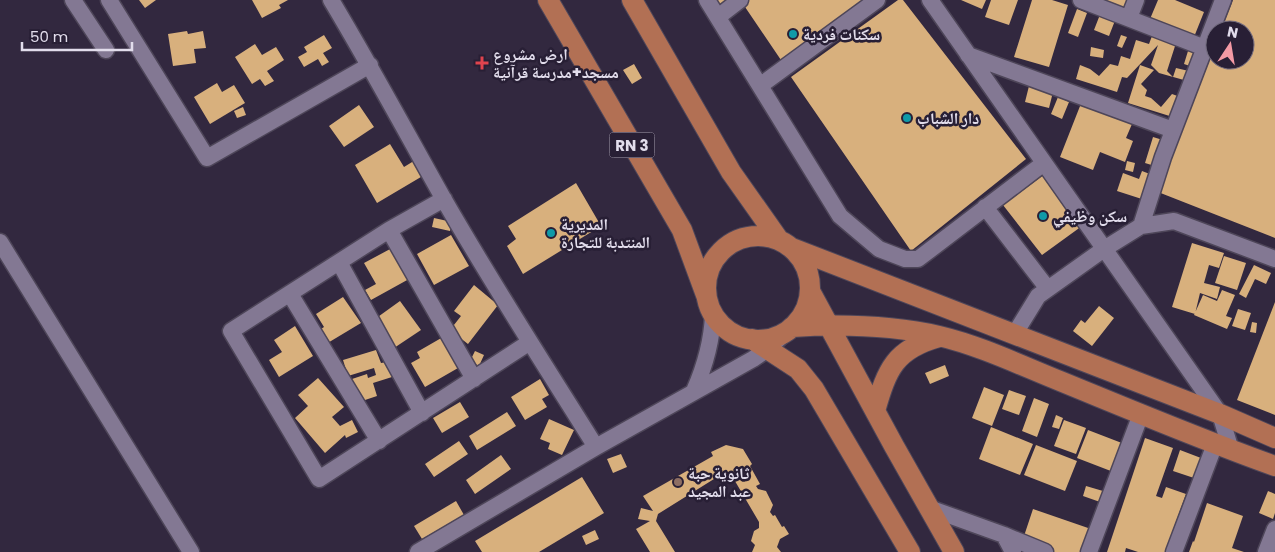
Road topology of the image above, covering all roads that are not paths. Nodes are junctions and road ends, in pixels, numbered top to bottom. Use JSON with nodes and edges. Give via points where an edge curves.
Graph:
{"nodes":[{"id":1,"x":74,"y":0,"type":"edge"},
{"id":2,"x":109,"y":0,"type":"edge"},
{"id":3,"x":331,"y":0,"type":"edge"},
{"id":4,"x":548,"y":0,"type":"edge"},
{"id":5,"x":632,"y":0,"type":"edge"},
{"id":6,"x":707,"y":0,"type":"edge"},
{"id":7,"x":740,"y":0,"type":"edge"},
{"id":8,"x":877,"y":0,"type":"edge"},
{"id":9,"x":930,"y":0,"type":"edge"},
{"id":10,"x":1081,"y":0,"type":"edge"},
{"id":11,"x":1136,"y":0,"type":"edge"},
{"id":12,"x":1223,"y":0,"type":"edge"},
{"id":13,"x":718,"y":17,"type":"junction"},
{"id":14,"x":1129,"y":18,"type":"junction"},
{"id":15,"x":1216,"y":20,"type":"edge"},
{"id":16,"x":1205,"y":48,"type":"joint"},
{"id":17,"x":106,"y":50,"type":"dead end"},
{"id":18,"x":968,"y":55,"type":"junction"},
{"id":19,"x":370,"y":65,"type":"junction"},
{"id":20,"x":761,"y":85,"type":"junction"},
{"id":21,"x":1173,"y":130,"type":"junction"},
{"id":22,"x":1044,"y":163,"type":"junction"},
{"id":23,"x":444,"y":199,"type":"junction"},
{"id":24,"x":985,"y":207,"type":"junction"},
{"id":25,"x":1141,"y":226,"type":"junction"},
{"id":26,"x":389,"y":230,"type":"junction"},
{"id":27,"x":0,"y":242,"type":"edge"},
{"id":28,"x":786,"y":244,"type":"junction"},
{"id":29,"x":1104,"y":249,"type":"junction"},
{"id":30,"x":1275,"y":259,"type":"edge"},
{"id":31,"x":339,"y":262,"type":"junction"},
{"id":32,"x":1048,"y":289,"type":"junction"},
{"id":33,"x":810,"y":291,"type":"junction"},
{"id":34,"x":290,"y":294,"type":"junction"},
{"id":35,"x":706,"y":295,"type":"junction"},
{"id":36,"x":713,"y":314,"type":"junction"},
{"id":37,"x":829,"y":325,"type":"junction"},
{"id":38,"x":790,"y":328,"type":"junction"},
{"id":39,"x":1014,"y":335,"type":"junction"},
{"id":40,"x":940,"y":336,"type":"junction"},
{"id":41,"x":530,"y":342,"type":"junction"},
{"id":42,"x":760,"y":344,"type":"junction"},
{"id":43,"x":474,"y":379,"type":"junction"},
{"id":44,"x":694,"y":391,"type":"junction"},
{"id":45,"x":875,"y":411,"type":"junction"},
{"id":46,"x":422,"y":413,"type":"junction"},
{"id":47,"x":1141,"y":414,"type":"junction"},
{"id":48,"x":1220,"y":414,"type":"junction"},
{"id":49,"x":1275,"y":438,"type":"edge"},
{"id":50,"x":379,"y":441,"type":"junction"},
{"id":51,"x":596,"y":447,"type":"junction"},
{"id":52,"x":1223,"y":447,"type":"junction"},
{"id":53,"x":1275,"y":466,"type":"edge"},
{"id":54,"x":929,"y":508,"type":"junction"},
{"id":55,"x":1275,"y":529,"type":"edge"},
{"id":56,"x":1004,"y":535,"type":"junction"},
{"id":57,"x":191,"y":552,"type":"edge"},
{"id":58,"x":418,"y":552,"type":"edge"},
{"id":59,"x":910,"y":552,"type":"edge"},
{"id":60,"x":954,"y":552,"type":"edge"},
{"id":61,"x":1013,"y":552,"type":"edge"},
{"id":62,"x":1045,"y":552,"type":"edge"},
{"id":63,"x":1089,"y":552,"type":"edge"},
{"id":64,"x":1174,"y":552,"type":"edge"},
{"id":65,"x":1266,"y":552,"type":"edge"}],
"edges":[{"from":1,"to":17,"type":"street"},
{"from":2,"to":19,"type":"street","via":[[207,158]]},
{"from":3,"to":19,"type":"street"},
{"from":4,"to":35,"type":"main road","number":"RN 3","via":[[682,230]]},
{"from":5,"to":28,"type":"main road","via":[[731,172]]},
{"from":6,"to":13,"type":"street"},
{"from":7,"to":13,"type":"street"},
{"from":8,"to":20,"type":"street"},
{"from":9,"to":18,"type":"street"},
{"from":10,"to":14,"type":"street"},
{"from":11,"to":14,"type":"street"},
{"from":12,"to":15,"type":"street"},
{"from":13,"to":20,"type":"street"},
{"from":14,"to":16,"type":"street"},
{"from":16,"to":21,"type":"street"},
{"from":18,"to":21,"type":"street"},
{"from":18,"to":22,"type":"street"},
{"from":19,"to":23,"type":"street"},
{"from":20,"to":24,"type":"street","via":[[840,216],[879,249],[904,259],[918,259]]},
{"from":21,"to":25,"type":"street"},
{"from":22,"to":24,"type":"street"},
{"from":22,"to":29,"type":"street"},
{"from":23,"to":26,"type":"street"},
{"from":23,"to":41,"type":"street"},
{"from":24,"to":32,"type":"street"},
{"from":25,"to":29,"type":"street"},
{"from":25,"to":30,"type":"street","via":[[1174,221]]},
{"from":26,"to":31,"type":"street"},
{"from":26,"to":43,"type":"street"},
{"from":27,"to":57,"type":"street"},
{"from":28,"to":33,"type":"main road","via":[[802,260],[809,275]]},
{"from":28,"to":35,"type":"main road","via":[[764,236],[733,242],[711,264],[706,279]]},
{"from":28,"to":39,"type":"main road"},
{"from":29,"to":32,"type":"street"},
{"from":29,"to":48,"type":"street"},
{"from":31,"to":34,"type":"street"},
{"from":31,"to":46,"type":"street"},
{"from":32,"to":39,"type":"street","via":[[1038,296]]},
{"from":33,"to":37,"type":"main road"},
{"from":33,"to":38,"type":"main road","via":[[804,311]]},
{"from":34,"to":50,"type":"street"},
{"from":34,"to":50,"type":"street","via":[[232,332],[319,479]]},
{"from":35,"to":36,"type":"main road"},
{"from":36,"to":42,"type":"main road","via":[[730,331]]},
{"from":36,"to":44,"type":"street","via":[[708,356]]},
{"from":37,"to":38,"type":"main road"},
{"from":37,"to":40,"type":"main road"},
{"from":37,"to":45,"type":"main road"},
{"from":38,"to":42,"type":"main road"},
{"from":39,"to":48,"type":"main road"},
{"from":40,"to":45,"type":"main road","via":[[906,351],[893,364]]},
{"from":40,"to":47,"type":"main road"},
{"from":41,"to":43,"type":"street"},
{"from":41,"to":51,"type":"street"},
{"from":42,"to":44,"type":"street"},
{"from":42,"to":59,"type":"main road","via":[[798,369],[814,390]]},
{"from":43,"to":46,"type":"street"},
{"from":44,"to":51,"type":"street"},
{"from":45,"to":54,"type":"main road"},
{"from":46,"to":50,"type":"street"},
{"from":47,"to":52,"type":"main road"},
{"from":47,"to":63,"type":"street"},
{"from":48,"to":49,"type":"main road"},
{"from":48,"to":52,"type":"street"},
{"from":51,"to":58,"type":"street"},
{"from":52,"to":53,"type":"main road"},
{"from":52,"to":64,"type":"street"},
{"from":54,"to":56,"type":"street"},
{"from":54,"to":60,"type":"main road"},
{"from":55,"to":65,"type":"street"},
{"from":56,"to":61,"type":"street"},
{"from":56,"to":62,"type":"street"}]}
